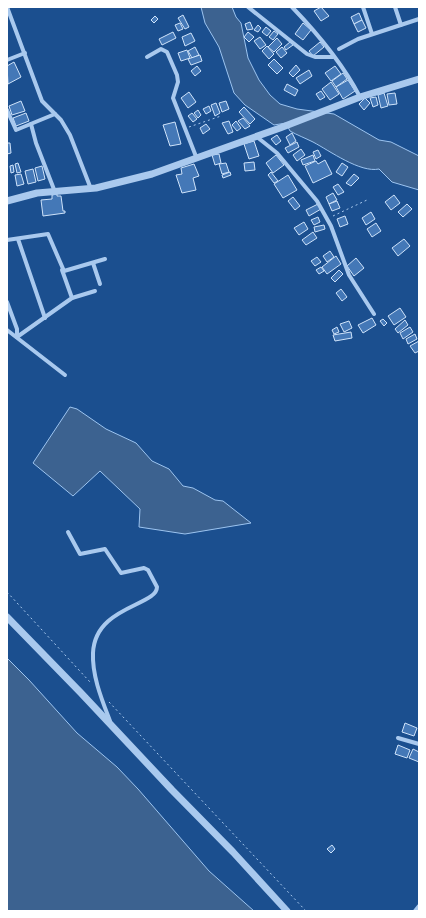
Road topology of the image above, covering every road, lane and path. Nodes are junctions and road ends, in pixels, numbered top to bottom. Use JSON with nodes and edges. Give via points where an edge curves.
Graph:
{"nodes":[{"id":1,"x":7,"y":7,"type":"edge"},
{"id":2,"x":248,"y":7,"type":"edge"},
{"id":3,"x":292,"y":7,"type":"edge"},
{"id":4,"x":363,"y":7,"type":"edge"},
{"id":5,"x":395,"y":7,"type":"edge"},
{"id":6,"x":419,"y":19,"type":"edge"},
{"id":7,"x":401,"y":25,"type":"junction"},
{"id":8,"x":372,"y":34,"type":"junction"},
{"id":9,"x":339,"y":49,"type":"dead end"},
{"id":10,"x":25,"y":53,"type":"junction"},
{"id":11,"x":147,"y":57,"type":"dead end"},
{"id":12,"x":333,"y":57,"type":"junction"},
{"id":13,"x":7,"y":60,"type":"edge"},
{"id":14,"x":419,"y":79,"type":"edge"},
{"id":15,"x":360,"y":97,"type":"junction"},
{"id":16,"x":7,"y":110,"type":"edge"},
{"id":17,"x":55,"y":114,"type":"junction"},
{"id":18,"x":221,"y":116,"type":"dead end"},
{"id":19,"x":31,"y":124,"type":"junction"},
{"id":20,"x":185,"y":128,"type":"junction"},
{"id":21,"x":256,"y":137,"type":"junction"},
{"id":22,"x":197,"y":159,"type":"junction"},
{"id":23,"x":91,"y":188,"type":"junction"},
{"id":24,"x":56,"y":192,"type":"junction"},
{"id":25,"x":367,"y":200,"type":"dead end"},
{"id":26,"x":7,"y":201,"type":"edge"},
{"id":27,"x":327,"y":219,"type":"junction"},
{"id":28,"x":18,"y":239,"type":"junction"},
{"id":29,"x":7,"y":240,"type":"edge"},
{"id":30,"x":105,"y":259,"type":"dead end"},
{"id":31,"x":93,"y":263,"type":"junction"},
{"id":32,"x":62,"y":270,"type":"junction"},
{"id":33,"x":100,"y":284,"type":"dead end"},
{"id":34,"x":95,"y":291,"type":"dead end"},
{"id":35,"x":72,"y":298,"type":"junction"},
{"id":36,"x":7,"y":302,"type":"edge"},
{"id":37,"x":374,"y":314,"type":"dead end"},
{"id":38,"x":45,"y":318,"type":"junction"},
{"id":39,"x":7,"y":330,"type":"edge"},
{"id":40,"x":17,"y":337,"type":"junction"},
{"id":41,"x":66,"y":375,"type":"dead end"},
{"id":42,"x":68,"y":532,"type":"dead end"},
{"id":43,"x":7,"y":592,"type":"edge"},
{"id":44,"x":7,"y":617,"type":"edge"},
{"id":45,"x":99,"y":691,"type":"junction"},
{"id":46,"x":112,"y":726,"type":"junction"},
{"id":47,"x":398,"y":738,"type":"dead end"},
{"id":48,"x":419,"y":744,"type":"edge"},
{"id":49,"x":419,"y":906,"type":"edge"},
{"id":50,"x":287,"y":911,"type":"edge"},
{"id":51,"x":306,"y":911,"type":"edge"},
{"id":52,"x":415,"y":911,"type":"edge"}],
"edges":[{"from":1,"to":10,"type":"street"},
{"from":2,"to":12,"type":"street","via":[[307,54],[315,58]]},
{"from":3,"to":12,"type":"street","via":[[311,27]]},
{"from":4,"to":8,"type":"street"},
{"from":5,"to":7,"type":"street"},
{"from":6,"to":7,"type":"street"},
{"from":7,"to":8,"type":"street"},
{"from":8,"to":9,"type":"street"},
{"from":10,"to":13,"type":"street"},
{"from":10,"to":17,"type":"street","via":[[42,101]]},
{"from":11,"to":20,"type":"street","via":[[161,49],[168,54],[178,78],[173,98]]},
{"from":12,"to":15,"type":"street"},
{"from":14,"to":15,"type":"street"},
{"from":15,"to":21,"type":"street"},
{"from":16,"to":19,"type":"street","via":[[15,129]]},
{"from":17,"to":19,"type":"street"},
{"from":17,"to":23,"type":"street","via":[[70,135]]},
{"from":18,"to":20,"type":"path"},
{"from":19,"to":24,"type":"street"},
{"from":20,"to":22,"type":"street"},
{"from":21,"to":22,"type":"street"},
{"from":21,"to":27,"type":"street","via":[[273,149],[303,183]]},
{"from":22,"to":23,"type":"street","via":[[152,174]]},
{"from":23,"to":24,"type":"street"},
{"from":24,"to":26,"type":"street"},
{"from":25,"to":27,"type":"path"},
{"from":27,"to":37,"type":"street","via":[[343,264]]},
{"from":28,"to":29,"type":"street"},
{"from":28,"to":32,"type":"street","via":[[48,234]]},
{"from":28,"to":38,"type":"street"},
{"from":30,"to":31,"type":"street"},
{"from":31,"to":32,"type":"street","via":[[68,271]]},
{"from":31,"to":33,"type":"street"},
{"from":32,"to":35,"type":"street"},
{"from":34,"to":35,"type":"street"},
{"from":35,"to":38,"type":"street"},
{"from":36,"to":40,"type":"street"},
{"from":38,"to":40,"type":"street"},
{"from":39,"to":40,"type":"street"},
{"from":40,"to":41,"type":"street"},
{"from":42,"to":45,"type":"street","via":[[80,554],[105,549],[121,573],[144,568],[148,570],[157,587],[156,592],[150,597],[118,613],[100,628],[93,653]]},
{"from":43,"to":45,"type":"path"},
{"from":44,"to":46,"type":"street"},
{"from":45,"to":46,"type":"street"},
{"from":45,"to":51,"type":"path"},
{"from":46,"to":50,"type":"street"},
{"from":47,"to":48,"type":"street"},
{"from":49,"to":52,"type":"street"}]}
